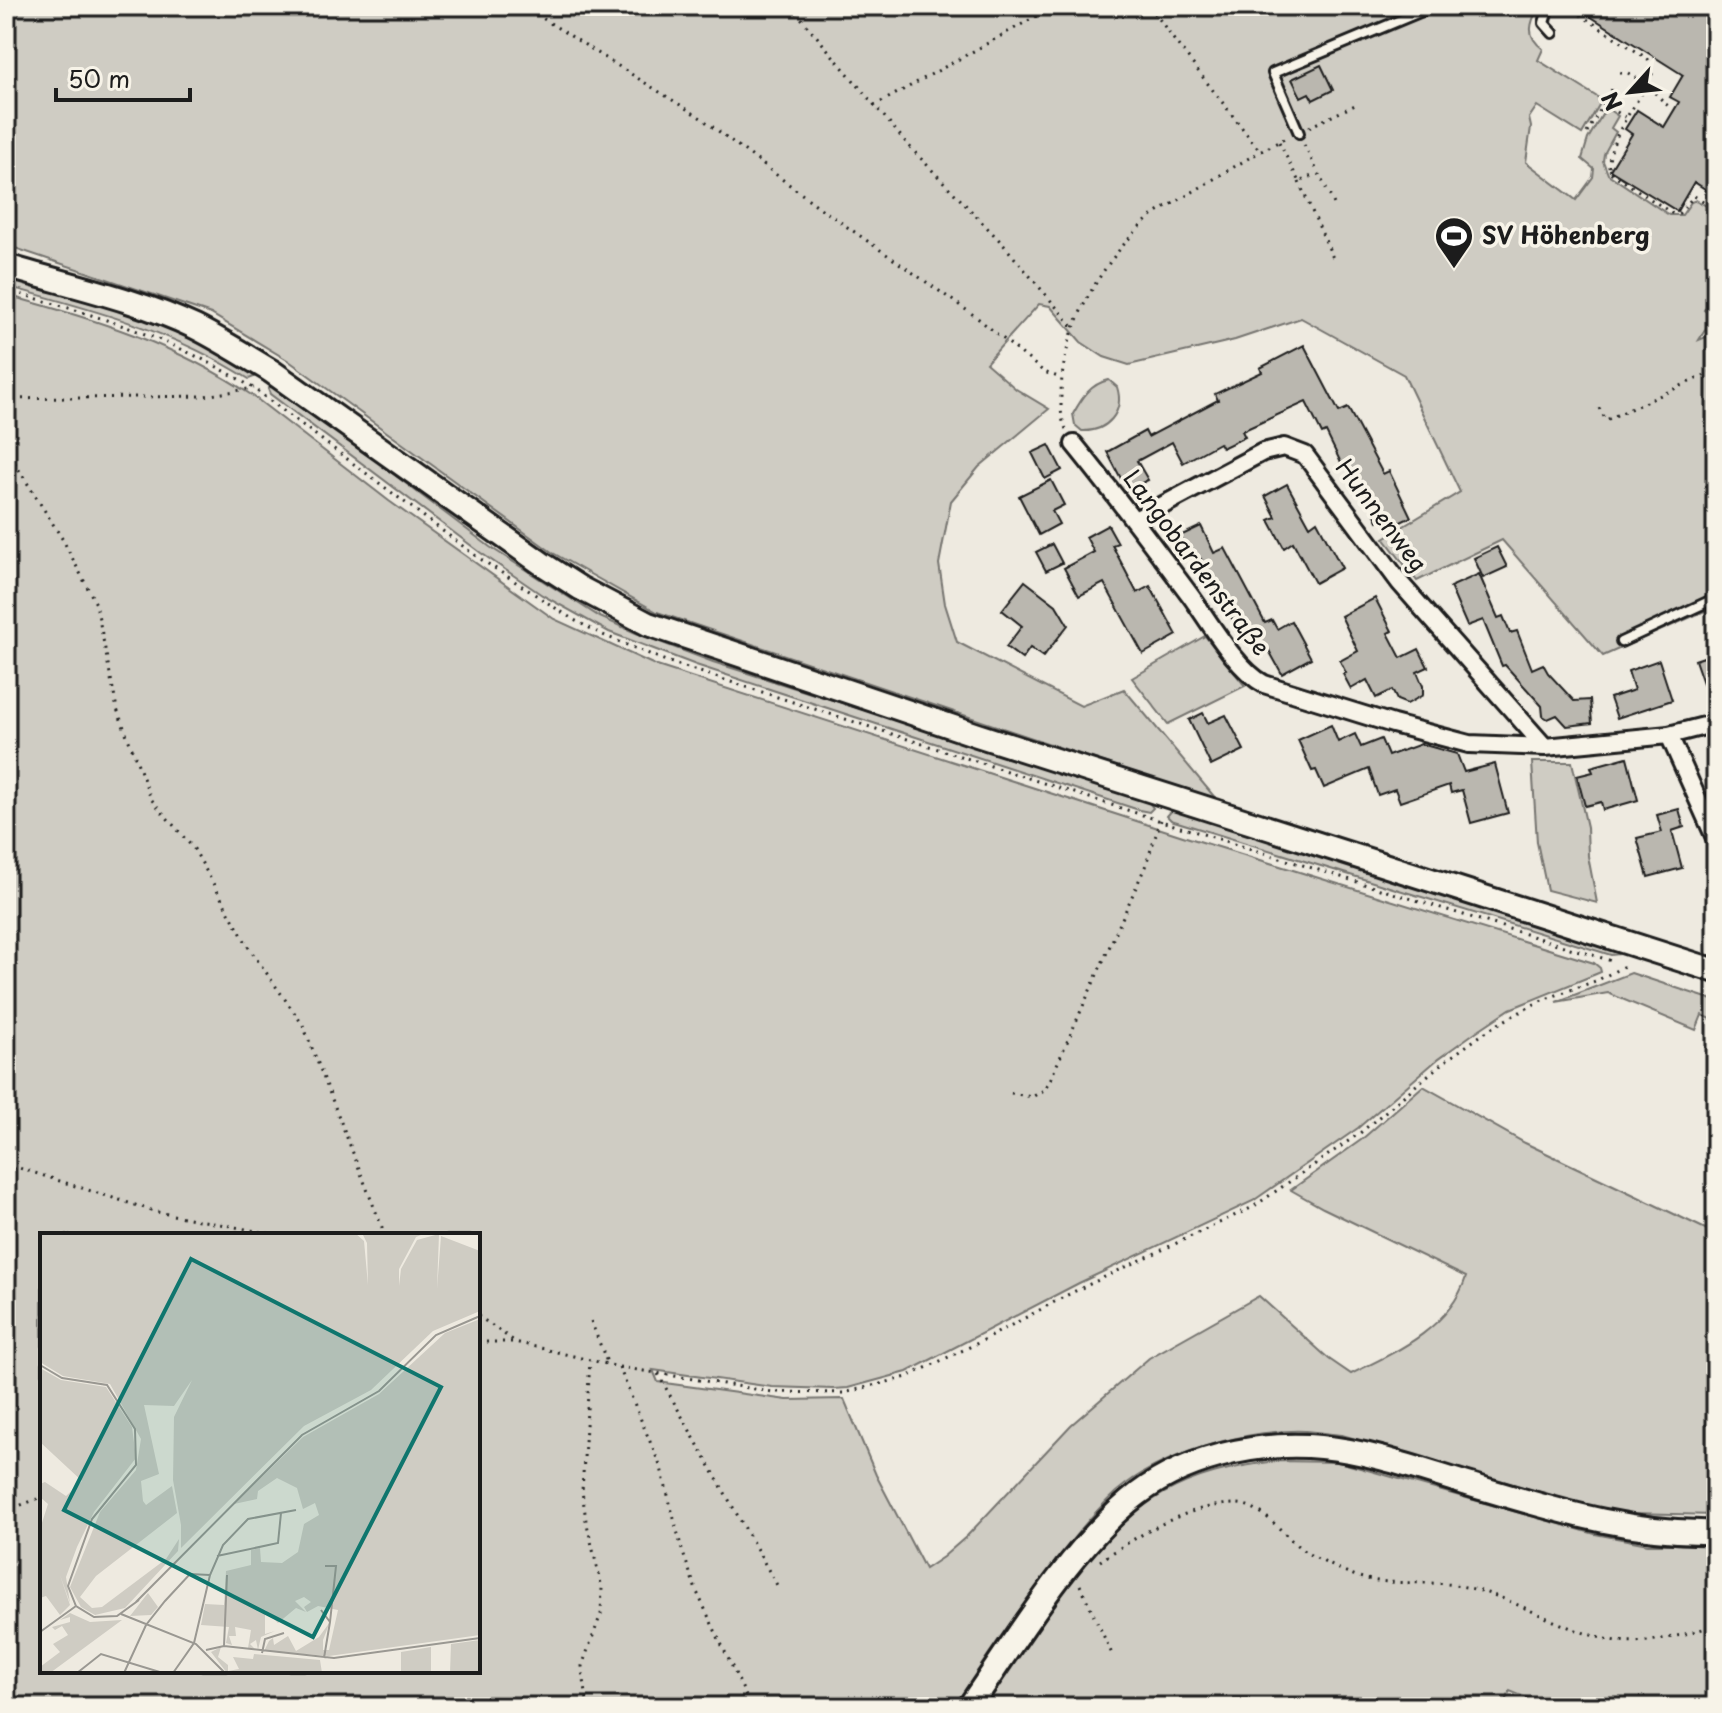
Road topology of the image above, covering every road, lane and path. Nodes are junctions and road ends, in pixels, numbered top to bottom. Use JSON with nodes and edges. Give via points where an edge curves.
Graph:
{"nodes":[{"id":1,"x":523,"y":6,"type":"edge"},
{"id":2,"x":791,"y":6,"type":"edge"},
{"id":3,"x":1055,"y":6,"type":"edge"},
{"id":4,"x":1150,"y":6,"type":"edge"},
{"id":5,"x":1434,"y":6,"type":"edge"},
{"id":6,"x":1549,"y":6,"type":"edge"},
{"id":7,"x":1567,"y":6,"type":"edge"},
{"id":8,"x":1553,"y":33,"type":"dead end"},
{"id":9,"x":1620,"y":73,"type":"dead end"},
{"id":10,"x":1647,"y":85,"type":"junction"},
{"id":11,"x":1612,"y":89,"type":"dead end"},
{"id":12,"x":1603,"y":104,"type":"junction"},
{"id":13,"x":1355,"y":105,"type":"dead end"},
{"id":14,"x":874,"y":106,"type":"junction"},
{"id":15,"x":1671,"y":109,"type":"dead end"},
{"id":16,"x":1627,"y":118,"type":"junction"},
{"id":17,"x":1299,"y":133,"type":"joint"},
{"id":18,"x":1587,"y":133,"type":"dead end"},
{"id":19,"x":1306,"y":150,"type":"dead end"},
{"id":20,"x":1260,"y":151,"type":"junction"},
{"id":21,"x":1317,"y":173,"type":"junction"},
{"id":22,"x":1299,"y":182,"type":"junction"},
{"id":23,"x":1335,"y":206,"type":"dead end"},
{"id":24,"x":1716,"y":208,"type":"edge"},
{"id":25,"x":1333,"y":258,"type":"dead end"},
{"id":26,"x":6,"y":266,"type":"edge"},
{"id":27,"x":1716,"y":300,"type":"edge"},
{"id":28,"x":1709,"y":311,"type":"dead end"},
{"id":29,"x":1074,"y":328,"type":"junction"},
{"id":30,"x":1716,"y":370,"type":"edge"},
{"id":31,"x":1061,"y":378,"type":"junction"},
{"id":32,"x":253,"y":388,"type":"dead end"},
{"id":33,"x":6,"y":399,"type":"edge"},
{"id":34,"x":1599,"y":408,"type":"dead end"},
{"id":35,"x":1074,"y":444,"type":"joint"},
{"id":36,"x":6,"y":449,"type":"edge"},
{"id":37,"x":1135,"y":520,"type":"junction"},
{"id":38,"x":1716,"y":598,"type":"edge"},
{"id":39,"x":1621,"y":642,"type":"dead end"},
{"id":40,"x":1716,"y":723,"type":"edge"},
{"id":41,"x":1669,"y":735,"type":"junction"},
{"id":42,"x":1545,"y":747,"type":"junction"},
{"id":43,"x":1161,"y":821,"type":"dead end"},
{"id":44,"x":1716,"y":840,"type":"edge"},
{"id":45,"x":1627,"y":965,"type":"dead end"},
{"id":46,"x":1716,"y":971,"type":"edge"},
{"id":47,"x":1011,"y":1093,"type":"dead end"},
{"id":48,"x":6,"y":1173,"type":"edge"},
{"id":49,"x":267,"y":1233,"type":"edge"},
{"id":50,"x":384,"y":1233,"type":"edge"},
{"id":51,"x":480,"y":1317,"type":"edge"},
{"id":52,"x":591,"y":1321,"type":"dead end"},
{"id":53,"x":480,"y":1342,"type":"edge"},
{"id":54,"x":515,"y":1342,"type":"junction"},
{"id":55,"x":590,"y":1361,"type":"junction"},
{"id":56,"x":608,"y":1365,"type":"junction"},
{"id":57,"x":619,"y":1367,"type":"junction"},
{"id":58,"x":658,"y":1374,"type":"junction"},
{"id":59,"x":40,"y":1498,"type":"edge"},
{"id":60,"x":6,"y":1511,"type":"edge"},
{"id":61,"x":1716,"y":1532,"type":"edge"},
{"id":62,"x":1096,"y":1563,"type":"dead end"},
{"id":63,"x":1064,"y":1573,"type":"junction"},
{"id":64,"x":778,"y":1587,"type":"dead end"},
{"id":65,"x":1716,"y":1625,"type":"edge"},
{"id":66,"x":1112,"y":1654,"type":"dead end"},
{"id":67,"x":588,"y":1707,"type":"edge"},
{"id":68,"x":751,"y":1707,"type":"edge"},
{"id":69,"x":969,"y":1707,"type":"edge"}],
"edges":[{"from":1,"to":31,"type":"path","via":[[701,118],[975,316],[1023,357]]},
{"from":2,"to":14,"type":"path"},
{"from":3,"to":14,"type":"path"},
{"from":4,"to":20,"type":"path"},
{"from":5,"to":17,"type":"lane","via":[[1273,73]]},
{"from":6,"to":8,"type":"lane","via":[[1544,23]]},
{"from":7,"to":10,"type":"path","via":[[1648,59],[1653,72]]},
{"from":9,"to":10,"type":"path"},
{"from":10,"to":15,"type":"path"},
{"from":10,"to":16,"type":"path"},
{"from":11,"to":12,"type":"path"},
{"from":12,"to":16,"type":"path"},
{"from":12,"to":18,"type":"path"},
{"from":13,"to":17,"type":"path"},
{"from":14,"to":29,"type":"path"},
{"from":16,"to":24,"type":"path","via":[[1610,154],[1608,167],[1614,176],[1673,214],[1694,196]]},
{"from":19,"to":21,"type":"path"},
{"from":20,"to":22,"type":"path","via":[[1279,142]]},
{"from":20,"to":29,"type":"path","via":[[1147,220],[1116,255]]},
{"from":21,"to":22,"type":"path"},
{"from":21,"to":23,"type":"path"},
{"from":22,"to":25,"type":"path"},
{"from":26,"to":46,"type":"main road","via":[[159,313],[228,345],[541,563],[648,624],[991,740]]},
{"from":27,"to":28,"type":"path"},
{"from":29,"to":31,"type":"path"},
{"from":30,"to":34,"type":"path","via":[[1606,420]]},
{"from":31,"to":35,"type":"path","via":[[1062,421]]},
{"from":32,"to":33,"type":"path","via":[[204,396]]},
{"from":35,"to":37,"type":"street","name":"Langobardenstraße"},
{"from":36,"to":50,"type":"path","via":[[96,604],[117,709],[151,799],[194,849],[249,948],[303,1025]]},
{"from":37,"to":42,"type":"street","name":"Langobardenstraße","via":[[1257,680],[1469,744]]},
{"from":37,"to":42,"type":"street","name":"Hunnenweg","via":[[1263,452],[1284,447],[1305,455],[1400,583]]},
{"from":38,"to":39,"type":"lane"},
{"from":40,"to":41,"type":"street","name":"Langobardenstraße"},
{"from":41,"to":42,"type":"street","name":"Langobardenstraße"},
{"from":41,"to":44,"type":"street"},
{"from":43,"to":47,"type":"path","via":[[1051,1078],[1032,1097]]},
{"from":45,"to":58,"type":"path","via":[[1491,1028],[1360,1133],[1253,1207],[922,1371],[855,1392],[810,1394]]},
{"from":48,"to":49,"type":"path","via":[[16,1167],[157,1212]]},
{"from":51,"to":54,"type":"path"},
{"from":52,"to":56,"type":"path"},
{"from":53,"to":54,"type":"path"},
{"from":54,"to":55,"type":"path"},
{"from":55,"to":56,"type":"path"},
{"from":55,"to":67,"type":"path","via":[[582,1491],[602,1588],[601,1614],[582,1666]]},
{"from":56,"to":57,"type":"path"},
{"from":57,"to":58,"type":"path"},
{"from":57,"to":68,"type":"path","via":[[661,1468],[696,1590]]},
{"from":58,"to":64,"type":"path"},
{"from":59,"to":60,"type":"path"},
{"from":61,"to":63,"type":"main road","via":[[1649,1529],[1586,1518],[1356,1452],[1273,1447],[1213,1458],[1155,1483],[1109,1520]]},
{"from":62,"to":65,"type":"path","via":[[1143,1532],[1196,1511],[1235,1503],[1258,1511],[1305,1551],[1354,1576],[1458,1586],[1605,1639],[1675,1638]]},
{"from":63,"to":66,"type":"path","via":[[1078,1582]]},
{"from":63,"to":69,"type":"main road"}]}
